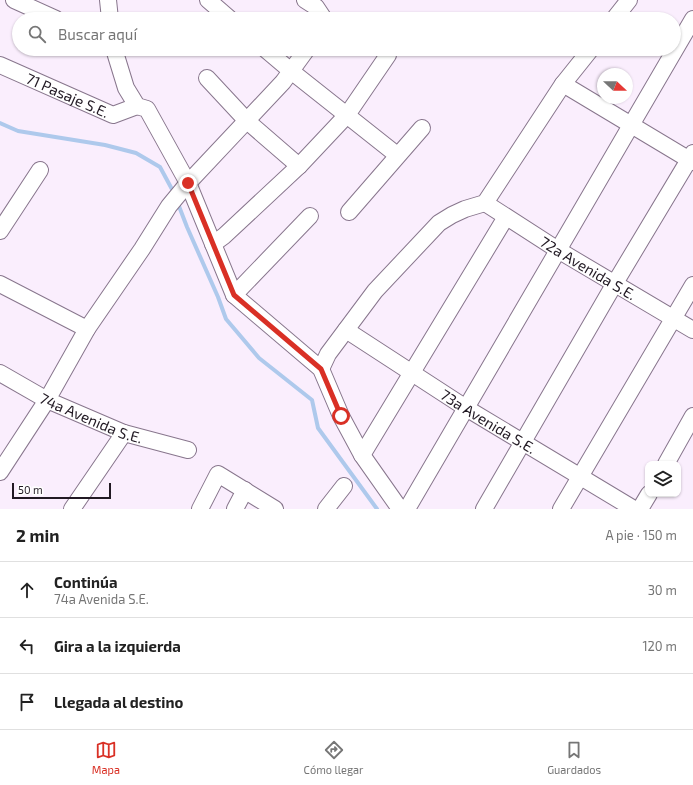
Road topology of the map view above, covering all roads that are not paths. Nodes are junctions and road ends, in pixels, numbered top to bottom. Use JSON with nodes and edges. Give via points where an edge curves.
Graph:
{"nodes":[{"id":1,"x":14,"y":0,"type":"edge"},
{"id":2,"x":108,"y":0,"type":"edge"},
{"id":3,"x":208,"y":0,"type":"edge"},
{"id":4,"x":305,"y":0,"type":"edge"},
{"id":5,"x":629,"y":0,"type":"edge"},
{"id":6,"x":41,"y":12,"type":"edge"},
{"id":7,"x":109,"y":12,"type":"edge"},
{"id":8,"x":222,"y":12,"type":"edge"},
{"id":9,"x":319,"y":12,"type":"edge"},
{"id":10,"x":620,"y":12,"type":"edge"},
{"id":11,"x":693,"y":19,"type":"edge"},
{"id":12,"x":681,"y":40,"type":"edge"},
{"id":13,"x":116,"y":56,"type":"edge"},
{"id":14,"x":273,"y":56,"type":"edge"},
{"id":15,"x":303,"y":56,"type":"edge"},
{"id":16,"x":387,"y":56,"type":"edge"},
{"id":17,"x":586,"y":56,"type":"edge"},
{"id":18,"x":671,"y":56,"type":"edge"},
{"id":19,"x":0,"y":65,"type":"edge"},
{"id":20,"x":291,"y":71,"type":"junction"},
{"id":21,"x":207,"y":78,"type":"dead end"},
{"id":22,"x":564,"y":84,"type":"junction"},
{"id":23,"x":137,"y":106,"type":"junction"},
{"id":24,"x":346,"y":115,"type":"junction"},
{"id":25,"x":247,"y":121,"type":"junction"},
{"id":26,"x":631,"y":125,"type":"junction"},
{"id":27,"x":422,"y":128,"type":"dead end"},
{"id":28,"x":397,"y":156,"type":"junction"},
{"id":29,"x":692,"y":158,"type":"edge"},
{"id":30,"x":299,"y":166,"type":"junction"},
{"id":31,"x":40,"y":170,"type":"dead end"},
{"id":32,"x":184,"y":188,"type":"junction"},
{"id":33,"x":485,"y":203,"type":"junction"},
{"id":34,"x":349,"y":212,"type":"dead end"},
{"id":35,"x":310,"y":216,"type":"dead end"},
{"id":36,"x":506,"y":217,"type":"junction"},
{"id":37,"x":3,"y":221,"type":"edge"},
{"id":38,"x":213,"y":244,"type":"junction"},
{"id":39,"x":558,"y":250,"type":"junction"},
{"id":40,"x":615,"y":283,"type":"junction"},
{"id":41,"x":0,"y":284,"type":"edge"},
{"id":42,"x":693,"y":285,"type":"edge"},
{"id":43,"x":234,"y":295,"type":"junction"},
{"id":44,"x":673,"y":318,"type":"junction"},
{"id":45,"x":87,"y":329,"type":"junction"},
{"id":46,"x":346,"y":330,"type":"junction"},
{"id":47,"x":693,"y":330,"type":"edge"},
{"id":48,"x":321,"y":369,"type":"junction"},
{"id":49,"x":0,"y":373,"type":"edge"},
{"id":50,"x":411,"y":373,"type":"junction"},
{"id":51,"x":47,"y":400,"type":"junction"},
{"id":52,"x":466,"y":408,"type":"junction"},
{"id":53,"x":693,"y":416,"type":"edge"},
{"id":54,"x":124,"y":433,"type":"junction"},
{"id":55,"x":523,"y":442,"type":"junction"},
{"id":56,"x":188,"y":450,"type":"dead end"},
{"id":57,"x":362,"y":455,"type":"junction"},
{"id":58,"x":668,"y":461,"type":"edge"},
{"id":59,"x":0,"y":472,"type":"edge"},
{"id":60,"x":580,"y":476,"type":"junction"},
{"id":61,"x":344,"y":486,"type":"dead end"},
{"id":62,"x":245,"y":490,"type":"junction"},
{"id":63,"x":647,"y":497,"type":"edge"},
{"id":64,"x":72,"y":509,"type":"edge"},
{"id":65,"x":200,"y":509,"type":"edge"},
{"id":66,"x":235,"y":509,"type":"edge"},
{"id":67,"x":275,"y":509,"type":"edge"},
{"id":68,"x":326,"y":509,"type":"edge"},
{"id":69,"x":400,"y":509,"type":"edge"},
{"id":70,"x":407,"y":509,"type":"edge"},
{"id":71,"x":484,"y":509,"type":"edge"},
{"id":72,"x":561,"y":509,"type":"edge"},
{"id":73,"x":634,"y":509,"type":"edge"},
{"id":74,"x":640,"y":509,"type":"edge"}],
"edges":[{"from":1,"to":6,"type":"street"},
{"from":2,"to":7,"type":"street"},
{"from":3,"to":8,"type":"street"},
{"from":4,"to":9,"type":"street"},
{"from":5,"to":10,"type":"street"},
{"from":11,"to":12,"type":"street"},
{"from":13,"to":23,"type":"street","via":[[126,88]]},
{"from":14,"to":20,"type":"street"},
{"from":15,"to":20,"type":"street"},
{"from":16,"to":24,"type":"street"},
{"from":17,"to":22,"type":"street"},
{"from":18,"to":26,"type":"street"},
{"from":19,"to":23,"type":"street","name":"71 Pasaje S.E.","via":[[113,114]]},
{"from":20,"to":24,"type":"street"},
{"from":20,"to":25,"type":"street"},
{"from":21,"to":25,"type":"street"},
{"from":22,"to":26,"type":"street"},
{"from":22,"to":33,"type":"street"},
{"from":23,"to":32,"type":"street","via":[[147,109]]},
{"from":24,"to":28,"type":"street"},
{"from":24,"to":30,"type":"street"},
{"from":25,"to":30,"type":"street"},
{"from":25,"to":32,"type":"street"},
{"from":26,"to":29,"type":"street"},
{"from":26,"to":39,"type":"street"},
{"from":27,"to":28,"type":"street"},
{"from":28,"to":34,"type":"street"},
{"from":29,"to":40,"type":"street"},
{"from":30,"to":38,"type":"street"},
{"from":31,"to":37,"type":"street"},
{"from":32,"to":38,"type":"street"},
{"from":32,"to":45,"type":"street","via":[[169,206]]},
{"from":33,"to":36,"type":"street","name":"72a Avenida S.E."},
{"from":33,"to":46,"type":"street","via":[[465,209],[439,223],[375,291]]},
{"from":35,"to":43,"type":"street"},
{"from":36,"to":39,"type":"street","name":"72a Avenida S.E."},
{"from":36,"to":50,"type":"street"},
{"from":38,"to":43,"type":"street"},
{"from":39,"to":40,"type":"street","name":"72a Avenida S.E."},
{"from":39,"to":52,"type":"street"},
{"from":40,"to":44,"type":"street","name":"72a Avenida S.E."},
{"from":40,"to":55,"type":"street"},
{"from":41,"to":45,"type":"street"},
{"from":42,"to":44,"type":"street"},
{"from":43,"to":48,"type":"street"},
{"from":44,"to":47,"type":"street","name":"72a Avenida S.E."},
{"from":44,"to":60,"type":"street"},
{"from":45,"to":51,"type":"street"},
{"from":46,"to":48,"type":"street","via":[[328,354]]},
{"from":46,"to":50,"type":"street","name":"73a Avenida S.E."},
{"from":48,"to":57,"type":"street","via":[[341,416]]},
{"from":49,"to":51,"type":"street","name":"74a Avenida S.E."},
{"from":50,"to":52,"type":"street","name":"73a Avenida S.E."},
{"from":50,"to":57,"type":"street"},
{"from":51,"to":54,"type":"street","name":"74a Avenida S.E."},
{"from":51,"to":59,"type":"street"},
{"from":52,"to":55,"type":"street","name":"73a Avenida S.E."},
{"from":52,"to":70,"type":"street"},
{"from":53,"to":58,"type":"street"},
{"from":54,"to":56,"type":"street","name":"74a Avenida S.E."},
{"from":54,"to":64,"type":"street"},
{"from":55,"to":60,"type":"street","name":"73a Avenida S.E."},
{"from":55,"to":71,"type":"street"},
{"from":57,"to":69,"type":"street"},
{"from":60,"to":72,"type":"street"},
{"from":60,"to":73,"type":"street","name":"73a Avenida S.E."},
{"from":61,"to":68,"type":"street"},
{"from":62,"to":65,"type":"street","via":[[218,474]]},
{"from":62,"to":66,"type":"street"},
{"from":62,"to":67,"type":"street"},
{"from":63,"to":74,"type":"street"}]}
